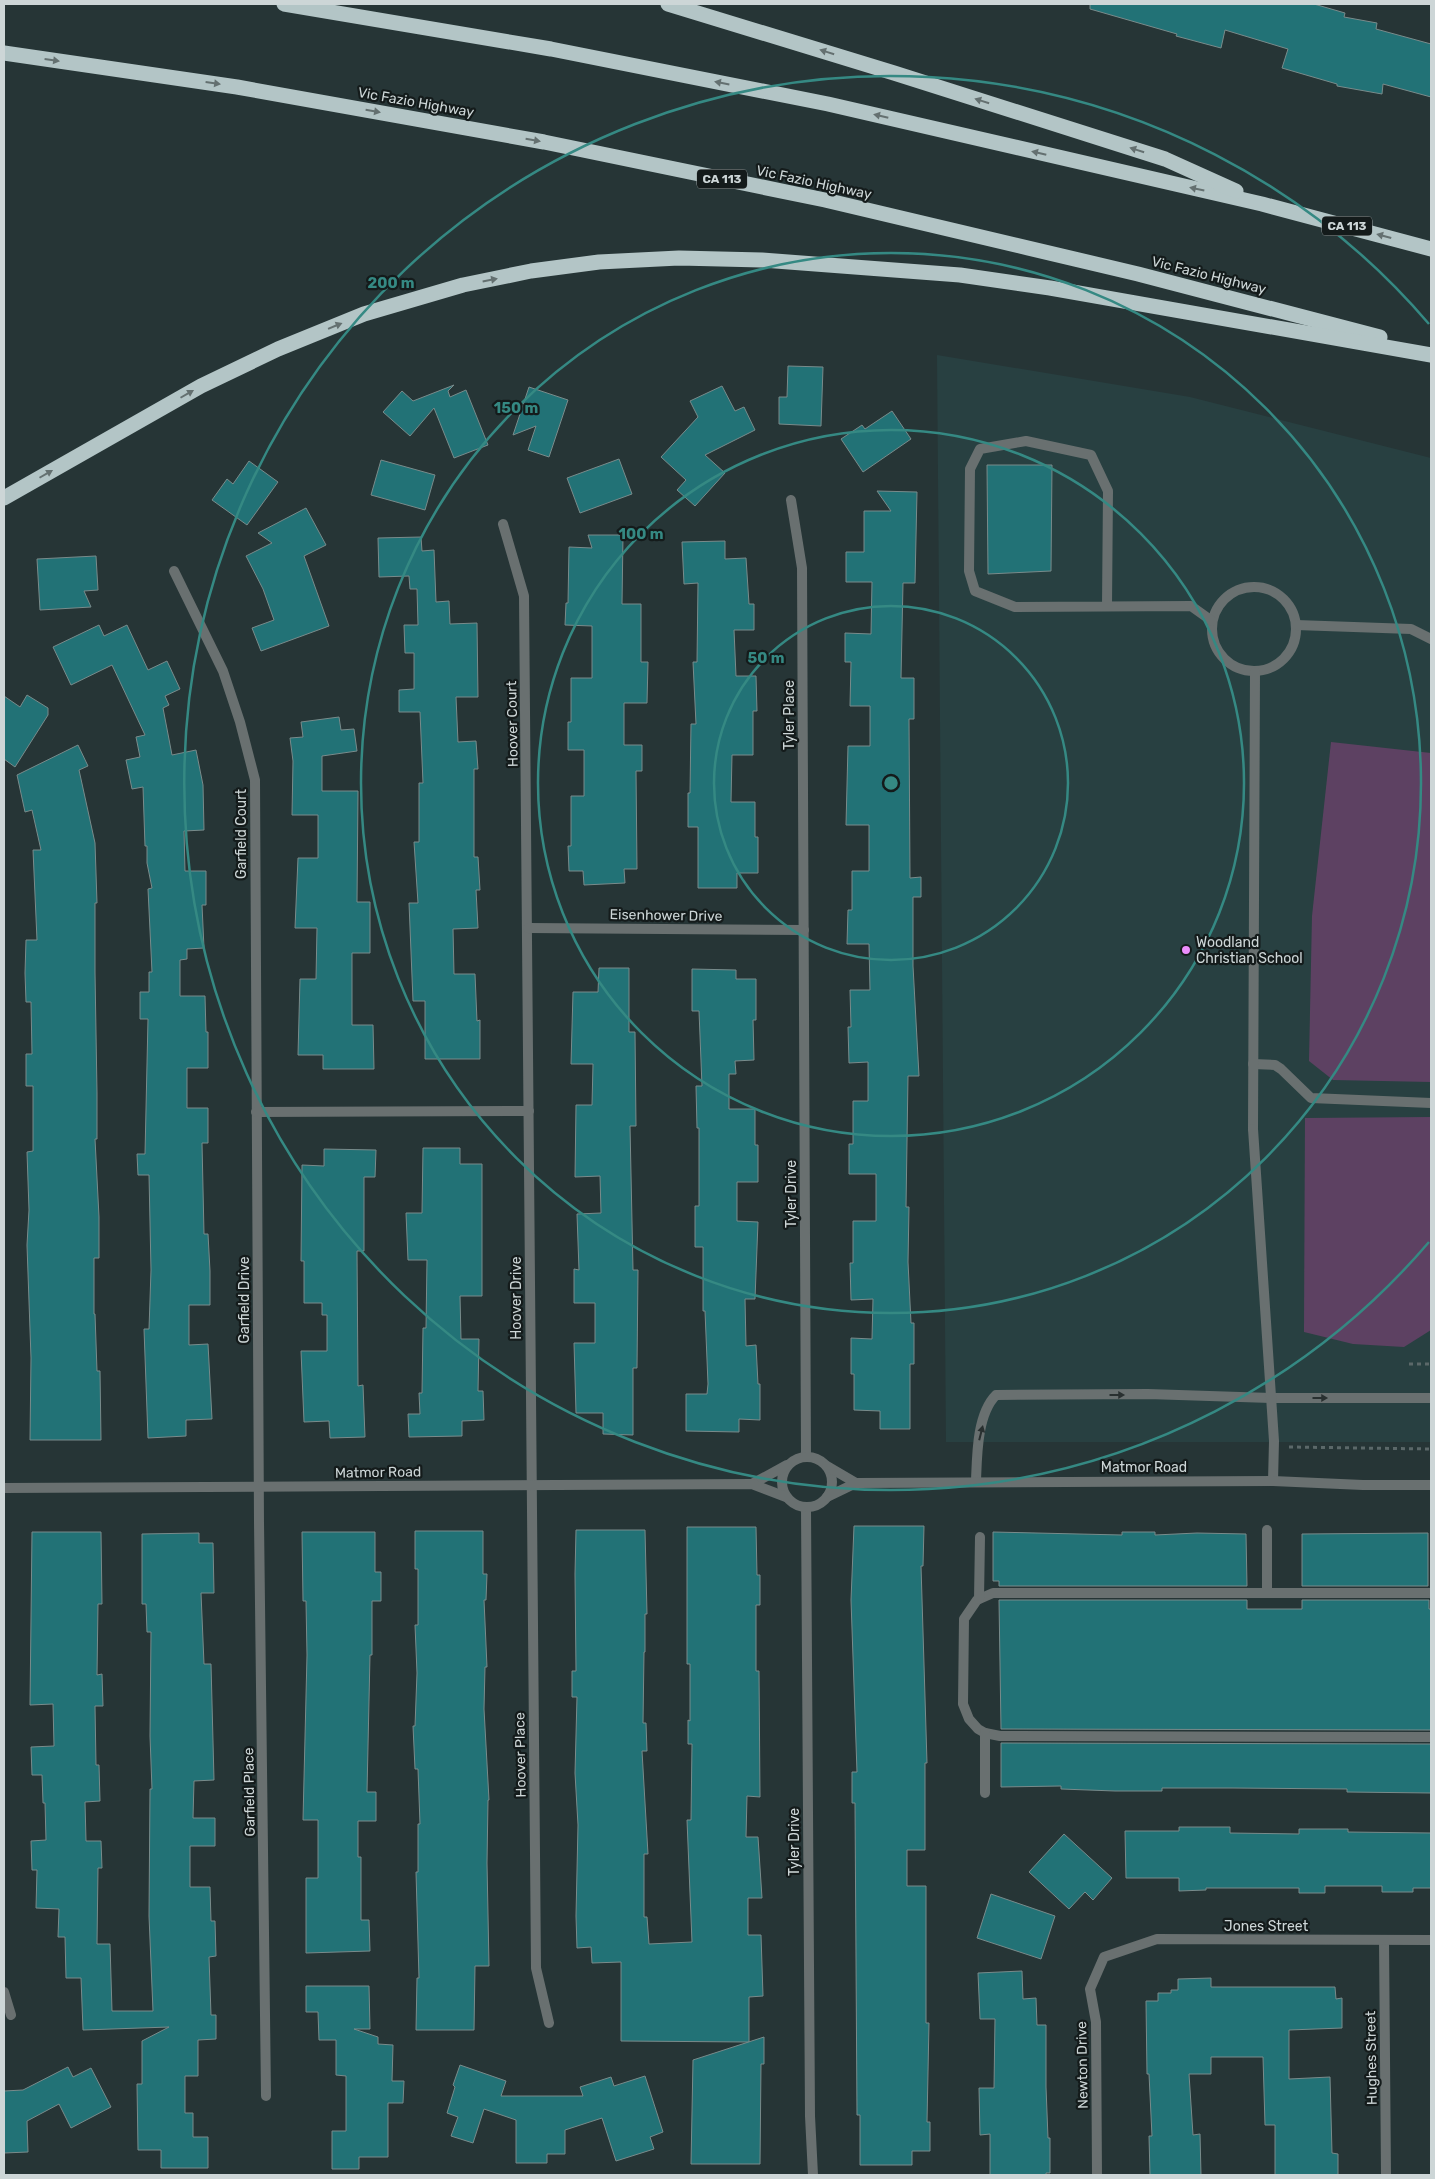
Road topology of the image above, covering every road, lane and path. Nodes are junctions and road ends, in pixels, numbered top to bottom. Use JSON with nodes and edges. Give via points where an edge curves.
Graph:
{"nodes":[{"id":1,"x":284,"y":4,"type":"edge"},
{"id":2,"x":668,"y":4,"type":"edge"},
{"id":3,"x":4,"y":53,"type":"edge"},
{"id":4,"x":1262,"y":204,"type":"junction"},
{"id":5,"x":1431,"y":249,"type":"edge"},
{"id":6,"x":1431,"y":353,"type":"edge"},
{"id":7,"x":4,"y":498,"type":"edge"},
{"id":8,"x":791,"y":500,"type":"dead end"},
{"id":9,"x":503,"y":524,"type":"dead end"},
{"id":10,"x":174,"y":571,"type":"dead end"},
{"id":11,"x":1107,"y":606,"type":"junction"},
{"id":12,"x":1212,"y":621,"type":"junction"},
{"id":13,"x":1296,"y":625,"type":"junction"},
{"id":14,"x":1431,"y":639,"type":"edge"},
{"id":15,"x":1255,"y":672,"type":"junction"},
{"id":16,"x":528,"y":928,"type":"junction"},
{"id":17,"x":804,"y":930,"type":"junction"},
{"id":18,"x":1254,"y":1064,"type":"junction"},
{"id":19,"x":1431,"y":1103,"type":"edge"},
{"id":20,"x":529,"y":1111,"type":"junction"},
{"id":21,"x":256,"y":1112,"type":"junction"},
{"id":22,"x":1409,"y":1364,"type":"dead end"},
{"id":23,"x":1431,"y":1364,"type":"edge"},
{"id":24,"x":1271,"y":1398,"type":"junction"},
{"id":25,"x":1431,"y":1398,"type":"edge"},
{"id":26,"x":1274,"y":1447,"type":"junction"},
{"id":27,"x":1431,"y":1449,"type":"edge"},
{"id":28,"x":806,"y":1457,"type":"junction"},
{"id":29,"x":787,"y":1465,"type":"junction"},
{"id":30,"x":826,"y":1465,"type":"junction"},
{"id":31,"x":1273,"y":1480,"type":"junction"},
{"id":32,"x":976,"y":1481,"type":"junction"},
{"id":33,"x":856,"y":1483,"type":"junction"},
{"id":34,"x":531,"y":1484,"type":"junction"},
{"id":35,"x":752,"y":1484,"type":"junction"},
{"id":36,"x":1431,"y":1485,"type":"edge"},
{"id":37,"x":259,"y":1487,"type":"junction"},
{"id":38,"x":4,"y":1488,"type":"edge"},
{"id":39,"x":786,"y":1497,"type":"junction"},
{"id":40,"x":827,"y":1497,"type":"junction"},
{"id":41,"x":806,"y":1508,"type":"junction"},
{"id":42,"x":1267,"y":1530,"type":"dead end"},
{"id":43,"x":980,"y":1537,"type":"dead end"},
{"id":44,"x":1267,"y":1593,"type":"junction"},
{"id":45,"x":1431,"y":1593,"type":"edge"},
{"id":46,"x":979,"y":1599,"type":"junction"},
{"id":47,"x":985,"y":1733,"type":"junction"},
{"id":48,"x":1431,"y":1737,"type":"edge"},
{"id":49,"x":985,"y":1794,"type":"dead end"},
{"id":50,"x":1384,"y":1940,"type":"junction"},
{"id":51,"x":1431,"y":1940,"type":"edge"},
{"id":52,"x":1104,"y":1956,"type":"joint"},
{"id":53,"x":4,"y":1992,"type":"edge"},
{"id":54,"x":11,"y":2015,"type":"dead end"},
{"id":55,"x":549,"y":2023,"type":"dead end"},
{"id":56,"x":266,"y":2096,"type":"dead end"},
{"id":57,"x":813,"y":2175,"type":"edge"},
{"id":58,"x":1097,"y":2175,"type":"edge"},
{"id":59,"x":1386,"y":2175,"type":"edge"}],
"edges":[{"from":4,"to":1,"type":"highway","number":"CA 113","one_way":true,"via":[[828,104],[551,49]]},
{"from":4,"to":2,"type":"highway","one_way":true,"via":[[1165,159]]},
{"from":3,"to":6,"type":"highway","name":"Vic Fazio Highway","number":"CA 113","one_way":true,"via":[[247,88],[544,142],[806,196],[1138,274]]},
{"from":5,"to":4,"type":"highway","number":"CA 113","one_way":true},
{"from":7,"to":6,"type":"highway","one_way":true,"via":[[201,386],[278,349],[356,318],[463,285],[599,262],[679,258],[762,260],[960,275]]},
{"from":8,"to":17,"type":"street","name":"Tyler Place","via":[[802,568]]},
{"from":9,"to":16,"type":"street","name":"Hoover Court","via":[[524,596]]},
{"from":10,"to":21,"type":"street","name":"Garfield Court","via":[[223,671],[255,780]]},
{"from":11,"to":11,"type":"street","via":[[1015,607],[975,590],[969,571],[970,469],[980,449],[1026,441],[1091,455],[1108,491]]},
{"from":11,"to":12,"type":"street","via":[[1191,606]]},
{"from":12,"to":13,"type":"street","via":[[1227,596],[1254,586],[1281,596],[1291,608]]},
{"from":12,"to":15,"type":"street","via":[[1214,640],[1222,657],[1231,665]]},
{"from":13,"to":14,"type":"street","via":[[1411,629]]},
{"from":13,"to":15,"type":"street","via":[[1291,650],[1282,661],[1270,669]]},
{"from":15,"to":18,"type":"street"},
{"from":16,"to":17,"type":"street","name":"Eisenhower Drive"},
{"from":16,"to":20,"type":"street","name":"Hoover Drive"},
{"from":17,"to":28,"type":"street","name":"Tyler Drive"},
{"from":18,"to":19,"type":"street","via":[[1275,1065],[1311,1098]]},
{"from":18,"to":24,"type":"street","via":[[1253,1129]]},
{"from":20,"to":21,"type":"street"},
{"from":20,"to":34,"type":"street","name":"Hoover Drive"},
{"from":21,"to":37,"type":"street","name":"Garfield Drive"},
{"from":22,"to":23,"type":"path"},
{"from":24,"to":25,"type":"street","one_way":true},
{"from":24,"to":26,"type":"street"},
{"from":32,"to":24,"type":"street","one_way":true,"via":[[978,1443],[988,1403],[996,1395],[1148,1394]]},
{"from":26,"to":27,"type":"path"},
{"from":26,"to":31,"type":"street"},
{"from":28,"to":29,"type":"street"},
{"from":28,"to":30,"type":"street"},
{"from":29,"to":35,"type":"street","name":"Matmor Road"},
{"from":29,"to":39,"type":"street","via":[[781,1481]]},
{"from":30,"to":33,"type":"street"},
{"from":30,"to":40,"type":"street","via":[[832,1482]]},
{"from":31,"to":32,"type":"street","name":"Matmor Road"},
{"from":31,"to":36,"type":"street","name":"Matmor Road"},
{"from":32,"to":33,"type":"street","name":"Matmor Road"},
{"from":33,"to":40,"type":"street","name":"Matmor Road"},
{"from":34,"to":35,"type":"street","name":"Matmor Road"},
{"from":34,"to":37,"type":"street","name":"Matmor Road"},
{"from":34,"to":55,"type":"street","name":"Hoover Place","via":[[536,1968]]},
{"from":35,"to":39,"type":"street","name":"Matmor Road"},
{"from":37,"to":38,"type":"street","name":"Matmor Road"},
{"from":37,"to":56,"type":"street","name":"Garfield Place"},
{"from":39,"to":41,"type":"street"},
{"from":40,"to":41,"type":"street"},
{"from":41,"to":57,"type":"street","name":"Tyler Drive"},
{"from":42,"to":44,"type":"street"},
{"from":43,"to":46,"type":"street"},
{"from":44,"to":45,"type":"street"},
{"from":44,"to":46,"type":"street","via":[[1000,1592]]},
{"from":46,"to":47,"type":"street","via":[[964,1618],[963,1704],[969,1719]]},
{"from":47,"to":48,"type":"street","via":[[1006,1736]]},
{"from":47,"to":49,"type":"street"},
{"from":50,"to":51,"type":"street","name":"Jones Street"},
{"from":50,"to":52,"type":"street","name":"Jones Street","via":[[1157,1939]]},
{"from":50,"to":59,"type":"street","name":"Hughes Street"},
{"from":52,"to":58,"type":"street","name":"Newton Drive","via":[[1090,1989],[1096,2022]]},
{"from":53,"to":54,"type":"street"}]}
